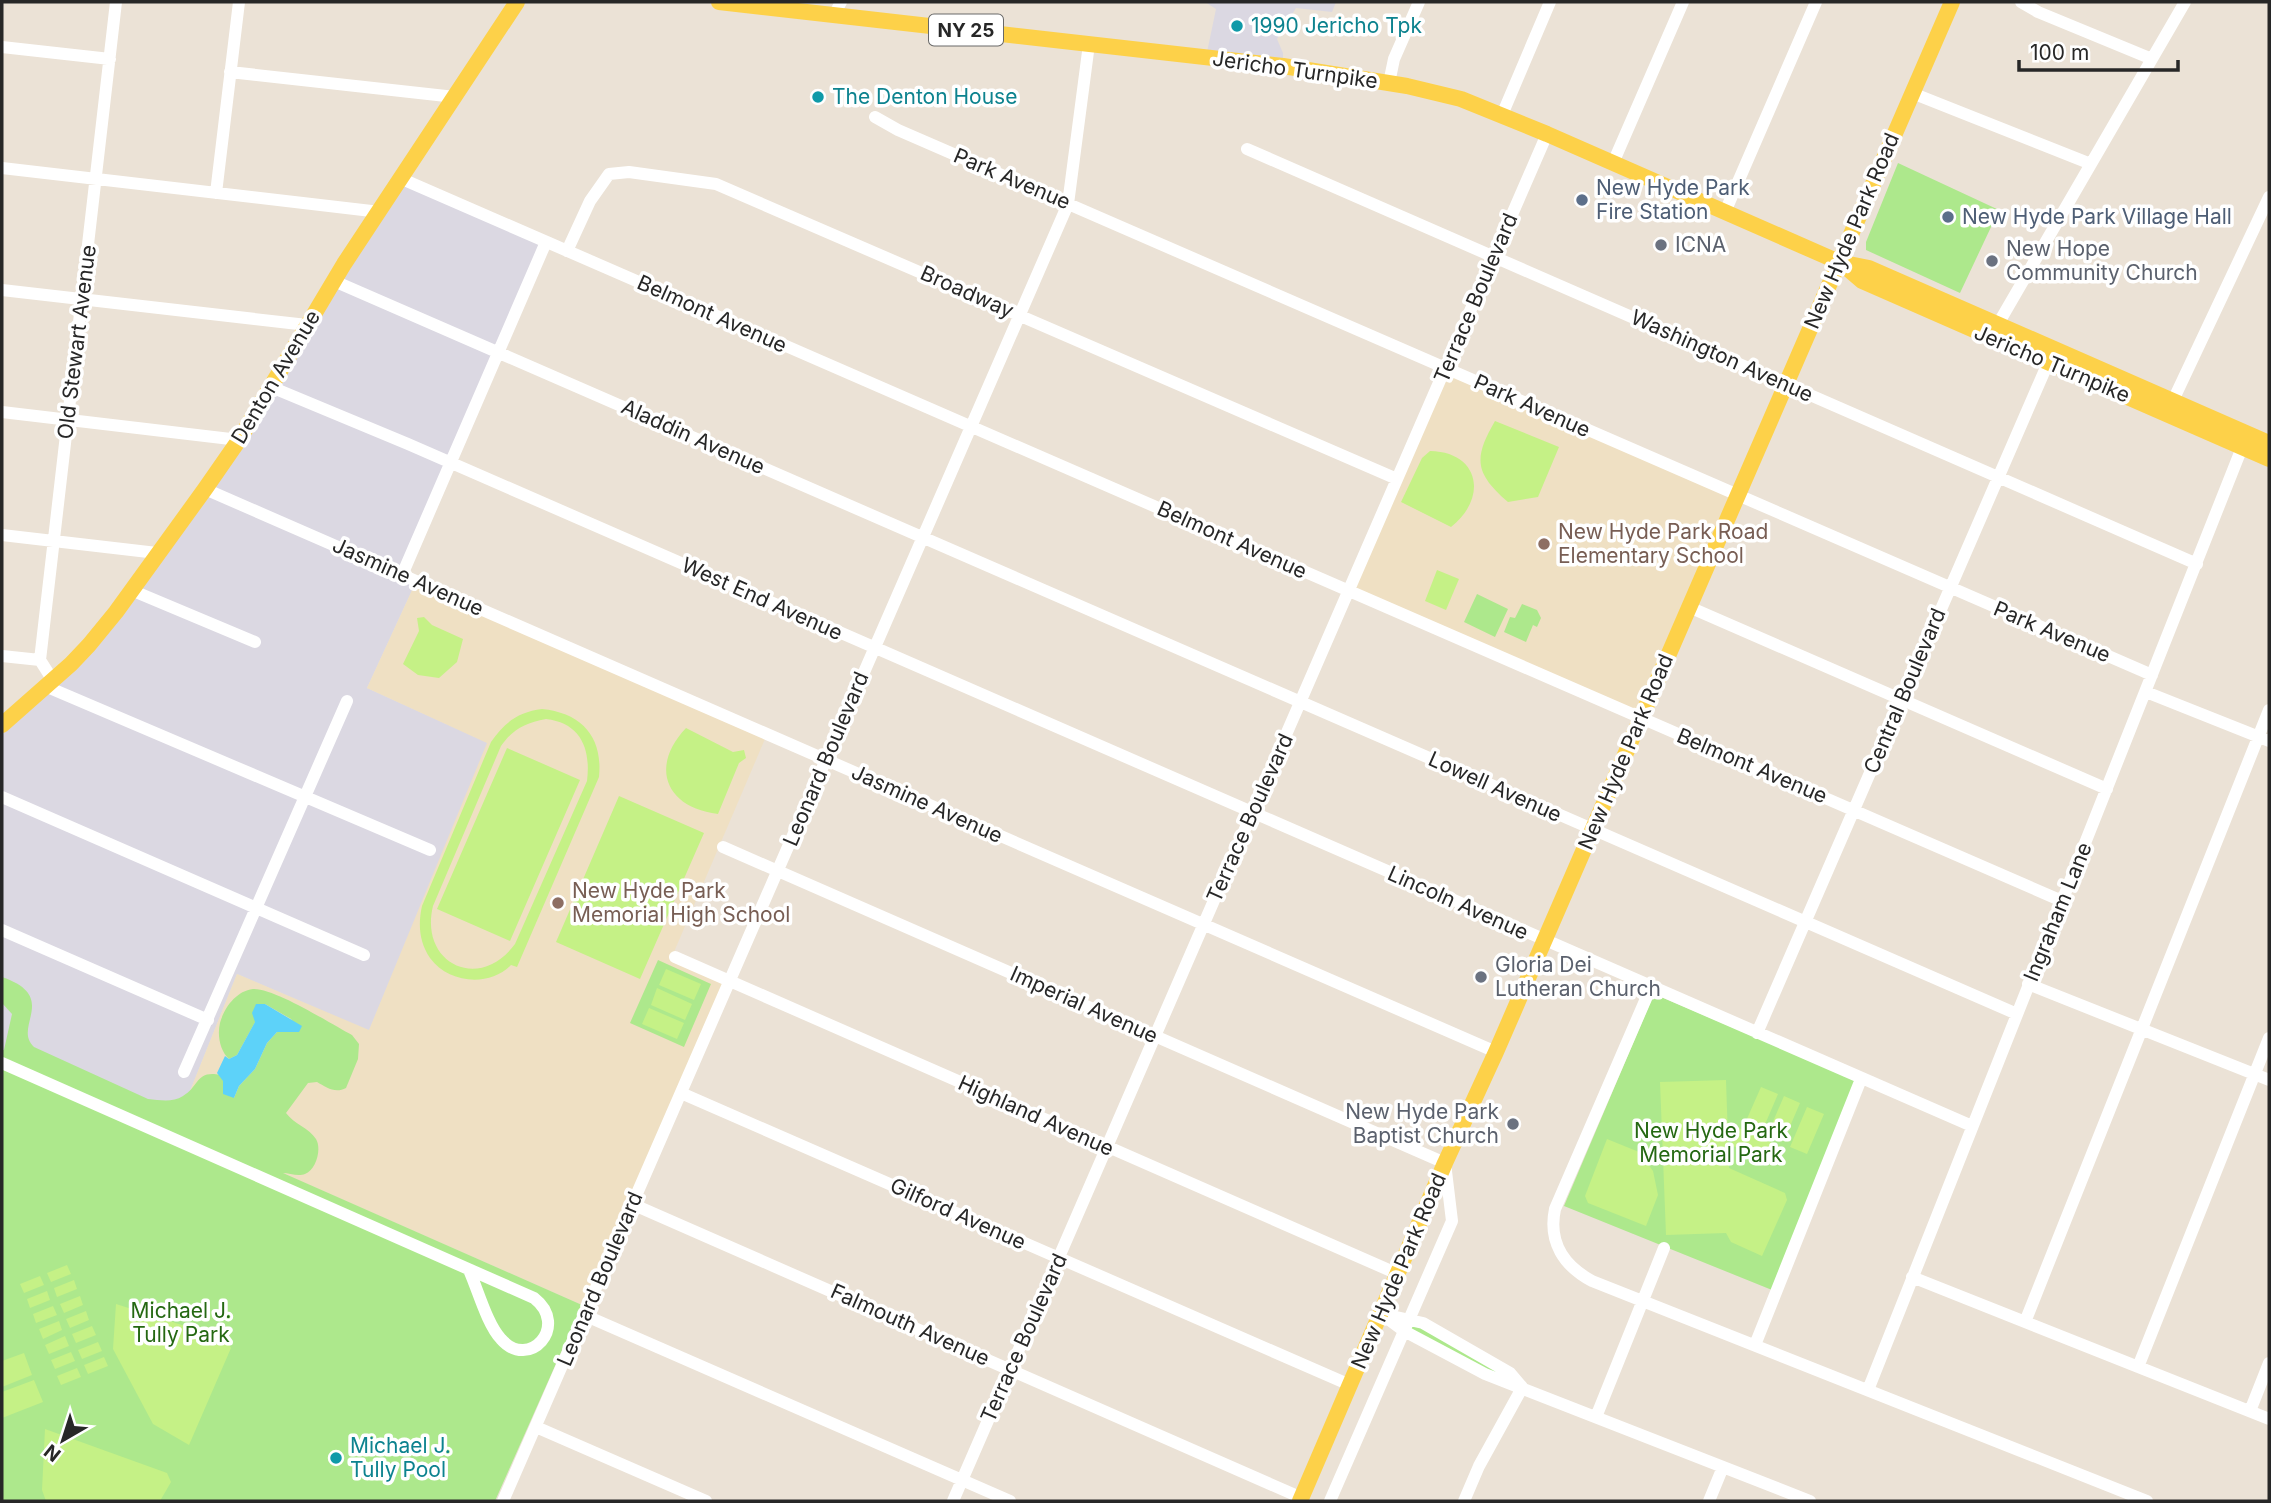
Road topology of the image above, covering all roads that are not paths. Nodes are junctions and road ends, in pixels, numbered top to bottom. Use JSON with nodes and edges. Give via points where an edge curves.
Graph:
{"nodes":[{"id":1,"x":116,"y":2,"type":"edge"},
{"id":2,"x":239,"y":2,"type":"edge"},
{"id":3,"x":517,"y":2,"type":"edge"},
{"id":4,"x":719,"y":2,"type":"edge"},
{"id":5,"x":1419,"y":2,"type":"edge"},
{"id":6,"x":1550,"y":2,"type":"edge"},
{"id":7,"x":1683,"y":2,"type":"edge"},
{"id":8,"x":1816,"y":2,"type":"edge"},
{"id":9,"x":1952,"y":2,"type":"edge"},
{"id":10,"x":2021,"y":2,"type":"edge"},
{"id":11,"x":2185,"y":2,"type":"edge"},
{"id":12,"x":838,"y":8,"type":"edge"},
{"id":13,"x":1089,"y":44,"type":"junction"},
{"id":14,"x":2,"y":47,"type":"edge"},
{"id":15,"x":110,"y":59,"type":"junction"},
{"id":16,"x":2152,"y":59,"type":"junction"},
{"id":17,"x":230,"y":72,"type":"junction"},
{"id":18,"x":1389,"y":83,"type":"junction"},
{"id":19,"x":1912,"y":93,"type":"junction"},
{"id":20,"x":455,"y":97,"type":"junction"},
{"id":21,"x":1502,"y":115,"type":"junction"},
{"id":22,"x":875,"y":117,"type":"dead end"},
{"id":23,"x":1547,"y":134,"type":"junction"},
{"id":24,"x":1247,"y":149,"type":"dead end"},
{"id":25,"x":1613,"y":163,"type":"junction"},
{"id":26,"x":2091,"y":164,"type":"junction"},
{"id":27,"x":2,"y":168,"type":"edge"},
{"id":28,"x":96,"y":179,"type":"junction"},
{"id":29,"x":402,"y":179,"type":"junction"},
{"id":30,"x":216,"y":193,"type":"junction"},
{"id":31,"x":2269,"y":197,"type":"edge"},
{"id":32,"x":1068,"y":204,"type":"junction"},
{"id":33,"x":380,"y":212,"type":"junction"},
{"id":34,"x":1725,"y":212,"type":"junction"},
{"id":35,"x":546,"y":242,"type":"junction"},
{"id":36,"x":567,"y":251,"type":"junction"},
{"id":37,"x":1494,"y":257,"type":"junction"},
{"id":38,"x":1839,"y":262,"type":"junction"},
{"id":39,"x":334,"y":281,"type":"junction"},
{"id":40,"x":2,"y":290,"type":"edge"},
{"id":41,"x":82,"y":299,"type":"junction"},
{"id":42,"x":1019,"y":315,"type":"junction"},
{"id":43,"x":307,"y":325,"type":"junction"},
{"id":44,"x":1994,"y":331,"type":"junction"},
{"id":45,"x":498,"y":352,"type":"junction"},
{"id":46,"x":2051,"y":356,"type":"junction"},
{"id":47,"x":1445,"y":368,"type":"junction"},
{"id":48,"x":1786,"y":384,"type":"junction"},
{"id":49,"x":271,"y":387,"type":"junction"},
{"id":50,"x":2170,"y":408,"type":"junction"},
{"id":51,"x":2,"y":412,"type":"edge"},
{"id":52,"x":68,"y":420,"type":"junction"},
{"id":53,"x":971,"y":426,"type":"junction"},
{"id":54,"x":239,"y":440,"type":"junction"},
{"id":55,"x":2245,"y":440,"type":"junction"},
{"id":56,"x":2269,"y":443,"type":"edge"},
{"id":57,"x":2269,"y":458,"type":"edge"},
{"id":58,"x":450,"y":463,"type":"junction"},
{"id":59,"x":1998,"y":477,"type":"junction"},
{"id":60,"x":1397,"y":479,"type":"junction"},
{"id":61,"x":205,"y":489,"type":"junction"},
{"id":62,"x":1738,"y":496,"type":"junction"},
{"id":63,"x":2,"y":535,"type":"edge"},
{"id":64,"x":923,"y":537,"type":"junction"},
{"id":65,"x":54,"y":541,"type":"junction"},
{"id":66,"x":157,"y":553,"type":"junction"},
{"id":67,"x":2197,"y":564,"type":"junction"},
{"id":68,"x":402,"y":575,"type":"junction"},
{"id":69,"x":1013,"y":576,"type":"joint"},
{"id":70,"x":1950,"y":588,"type":"junction"},
{"id":71,"x":131,"y":590,"type":"junction"},
{"id":72,"x":1349,"y":591,"type":"junction"},
{"id":73,"x":1689,"y":607,"type":"junction"},
{"id":74,"x":255,"y":642,"type":"dead end"},
{"id":75,"x":874,"y":649,"type":"junction"},
{"id":76,"x":2,"y":656,"type":"edge"},
{"id":77,"x":40,"y":660,"type":"junction"},
{"id":78,"x":2152,"y":676,"type":"junction"},
{"id":79,"x":48,"y":682,"type":"junction"},
{"id":80,"x":2146,"y":692,"type":"junction"},
{"id":81,"x":1902,"y":699,"type":"junction"},
{"id":82,"x":347,"y":701,"type":"dead end"},
{"id":83,"x":1300,"y":702,"type":"junction"},
{"id":84,"x":2269,"y":710,"type":"edge"},
{"id":85,"x":1641,"y":718,"type":"junction"},
{"id":86,"x":2,"y":725,"type":"edge"},
{"id":87,"x":2264,"y":739,"type":"edge"},
{"id":88,"x":826,"y":760,"type":"junction"},
{"id":89,"x":2107,"y":789,"type":"junction"},
{"id":90,"x":2,"y":797,"type":"edge"},
{"id":91,"x":304,"y":797,"type":"junction"},
{"id":92,"x":1853,"y":810,"type":"junction"},
{"id":93,"x":1252,"y":813,"type":"junction"},
{"id":94,"x":1592,"y":829,"type":"junction"},
{"id":95,"x":723,"y":847,"type":"dead end"},
{"id":96,"x":430,"y":850,"type":"dead end"},
{"id":97,"x":778,"y":871,"type":"junction"},
{"id":98,"x":2062,"y":901,"type":"junction"},
{"id":99,"x":256,"y":908,"type":"junction"},
{"id":100,"x":1805,"y":922,"type":"junction"},
{"id":101,"x":1204,"y":924,"type":"junction"},
{"id":102,"x":2,"y":930,"type":"edge"},
{"id":103,"x":1544,"y":940,"type":"junction"},
{"id":104,"x":364,"y":955,"type":"dead end"},
{"id":105,"x":675,"y":957,"type":"dead end"},
{"id":106,"x":729,"y":981,"type":"junction"},
{"id":107,"x":2028,"y":984,"type":"junction"},
{"id":108,"x":1651,"y":987,"type":"junction"},
{"id":109,"x":2017,"y":1014,"type":"junction"},
{"id":110,"x":208,"y":1020,"type":"junction"},
{"id":111,"x":2141,"y":1029,"type":"junction"},
{"id":112,"x":1757,"y":1033,"type":"junction"},
{"id":113,"x":1155,"y":1036,"type":"junction"},
{"id":114,"x":2269,"y":1038,"type":"edge"},
{"id":115,"x":1496,"y":1052,"type":"junction"},
{"id":116,"x":2,"y":1063,"type":"edge"},
{"id":117,"x":184,"y":1072,"type":"dead end"},
{"id":118,"x":2255,"y":1074,"type":"junction"},
{"id":119,"x":1861,"y":1079,"type":"junction"},
{"id":120,"x":2269,"y":1080,"type":"edge"},
{"id":121,"x":681,"y":1093,"type":"junction"},
{"id":122,"x":1972,"y":1126,"type":"junction"},
{"id":123,"x":1107,"y":1147,"type":"junction"},
{"id":124,"x":1445,"y":1163,"type":"junction"},
{"id":125,"x":632,"y":1204,"type":"junction"},
{"id":126,"x":1664,"y":1248,"type":"dead end"},
{"id":127,"x":1059,"y":1258,"type":"junction"},
{"id":128,"x":469,"y":1270,"type":"junction"},
{"id":129,"x":1398,"y":1274,"type":"junction"},
{"id":130,"x":1912,"y":1277,"type":"junction"},
{"id":131,"x":1643,"y":1300,"type":"junction"},
{"id":132,"x":1380,"y":1313,"type":"junction"},
{"id":133,"x":584,"y":1315,"type":"junction"},
{"id":134,"x":1409,"y":1318,"type":"junction"},
{"id":135,"x":2025,"y":1322,"type":"junction"},
{"id":136,"x":1404,"y":1331,"type":"junction"},
{"id":137,"x":1755,"y":1345,"type":"junction"},
{"id":138,"x":2269,"y":1363,"type":"edge"},
{"id":139,"x":2138,"y":1367,"type":"junction"},
{"id":140,"x":1010,"y":1369,"type":"junction"},
{"id":141,"x":1350,"y":1385,"type":"junction"},
{"id":142,"x":1522,"y":1388,"type":"junction"},
{"id":143,"x":1868,"y":1390,"type":"junction"},
{"id":144,"x":2250,"y":1411,"type":"junction"},
{"id":145,"x":1596,"y":1417,"type":"junction"},
{"id":146,"x":2269,"y":1419,"type":"edge"},
{"id":147,"x":536,"y":1427,"type":"junction"},
{"id":148,"x":1723,"y":1467,"type":"junction"},
{"id":149,"x":962,"y":1480,"type":"junction"},
{"id":150,"x":2125,"y":1497,"type":"edge"},
{"id":151,"x":1301,"y":1499,"type":"edge"},
{"id":152,"x":503,"y":1501,"type":"edge"},
{"id":153,"x":706,"y":1501,"type":"edge"},
{"id":154,"x":953,"y":1501,"type":"edge"},
{"id":155,"x":1010,"y":1501,"type":"edge"},
{"id":156,"x":1330,"y":1501,"type":"edge"},
{"id":157,"x":1464,"y":1501,"type":"edge"},
{"id":158,"x":1709,"y":1501,"type":"edge"},
{"id":159,"x":1810,"y":1501,"type":"edge"},
{"id":160,"x":2147,"y":1501,"type":"edge"}],
"edges":[{"from":1,"to":15,"type":"street","name":"Old Stewart Avenue"},
{"from":2,"to":17,"type":"street"},
{"from":3,"to":20,"type":"main road","name":"Denton Avenue"},
{"from":4,"to":12,"type":"main road","name":"Jericho Turnpike","number":"NY 25"},
{"from":5,"to":18,"type":"street","via":[[1394,59]]},
{"from":6,"to":21,"type":"street"},
{"from":7,"to":25,"type":"street"},
{"from":8,"to":34,"type":"street"},
{"from":9,"to":19,"type":"main road","name":"New Hyde Park Road"},
{"from":10,"to":16,"type":"street"},
{"from":11,"to":16,"type":"street"},
{"from":12,"to":13,"type":"main road","name":"Jericho Turnpike","number":"NY 25"},
{"from":13,"to":18,"type":"main road","name":"Jericho Turnpike","number":"NY 25"},
{"from":13,"to":32,"type":"street","name":"Leonard Boulevard"},
{"from":14,"to":15,"type":"street"},
{"from":15,"to":28,"type":"street","name":"Old Stewart Avenue"},
{"from":16,"to":26,"type":"street"},
{"from":17,"to":20,"type":"street"},
{"from":17,"to":30,"type":"street"},
{"from":18,"to":21,"type":"main road","name":"Jericho Turnpike","number":"NY 25","via":[[1446,94]]},
{"from":19,"to":26,"type":"street"},
{"from":19,"to":38,"type":"main road","name":"New Hyde Park Road"},
{"from":20,"to":29,"type":"main road","name":"Denton Avenue"},
{"from":21,"to":23,"type":"main road","name":"Jericho Turnpike","number":"NY 25"},
{"from":22,"to":32,"type":"street","name":"Park Avenue"},
{"from":23,"to":25,"type":"main road","name":"Jericho Turnpike","number":"NY 25"},
{"from":23,"to":37,"type":"street","name":"Terrace Boulevard"},
{"from":24,"to":37,"type":"street","name":"Washington Avenue"},
{"from":25,"to":34,"type":"main road","name":"Jericho Turnpike","number":"NY 25"},
{"from":26,"to":44,"type":"street"},
{"from":27,"to":28,"type":"street"},
{"from":28,"to":30,"type":"street"},
{"from":28,"to":41,"type":"street","name":"Old Stewart Avenue"},
{"from":29,"to":33,"type":"main road","name":"Denton Avenue"},
{"from":29,"to":35,"type":"street","name":"Belmont Avenue"},
{"from":30,"to":33,"type":"street"},
{"from":31,"to":50,"type":"street"},
{"from":32,"to":42,"type":"street","name":"Leonard Boulevard"},
{"from":32,"to":47,"type":"street","name":"Park Avenue"},
{"from":33,"to":39,"type":"main road","name":"Denton Avenue"},
{"from":34,"to":38,"type":"main road","name":"Jericho Turnpike","number":"NY 25"},
{"from":35,"to":36,"type":"street","name":"Belmont Avenue"},
{"from":35,"to":45,"type":"street"},
{"from":36,"to":42,"type":"street","name":"Broadway","via":[[590,201],[609,174],[694,179],[731,189]]},
{"from":36,"to":53,"type":"street","name":"Belmont Avenue"},
{"from":37,"to":47,"type":"street","name":"Terrace Boulevard"},
{"from":37,"to":48,"type":"street","name":"Washington Avenue"},
{"from":38,"to":44,"type":"main road","name":"Jericho Turnpike","number":"NY 25","via":[[1861,281]]},
{"from":38,"to":48,"type":"main road","name":"New Hyde Park Road"},
{"from":39,"to":43,"type":"main road","name":"Denton Avenue"},
{"from":39,"to":45,"type":"street","name":"Aladdin Avenue"},
{"from":40,"to":41,"type":"street"},
{"from":41,"to":43,"type":"street"},
{"from":41,"to":52,"type":"street","name":"Old Stewart Avenue"},
{"from":42,"to":53,"type":"street","name":"Leonard Boulevard"},
{"from":42,"to":60,"type":"street","name":"Broadway"},
{"from":43,"to":49,"type":"main road","name":"Denton Avenue"},
{"from":44,"to":46,"type":"main road","name":"Jericho Turnpike","number":"NY 25"},
{"from":45,"to":58,"type":"street"},
{"from":45,"to":64,"type":"street","name":"Aladdin Avenue"},
{"from":46,"to":50,"type":"main road","name":"Jericho Turnpike","number":"NY 25"},
{"from":46,"to":59,"type":"street","name":"Central Boulevard"},
{"from":47,"to":60,"type":"street","name":"Terrace Boulevard"},
{"from":47,"to":62,"type":"street","name":"Park Avenue"},
{"from":48,"to":59,"type":"street","name":"Washington Avenue"},
{"from":48,"to":62,"type":"main road","name":"New Hyde Park Road"},
{"from":49,"to":54,"type":"main road","name":"Denton Avenue"},
{"from":49,"to":58,"type":"street","name":"West End Avenue"},
{"from":50,"to":55,"type":"main road","name":"Jericho Turnpike","number":"NY 25"},
{"from":51,"to":52,"type":"street"},
{"from":52,"to":54,"type":"street"},
{"from":52,"to":65,"type":"street","name":"Old Stewart Avenue"},
{"from":53,"to":64,"type":"street","name":"Leonard Boulevard"},
{"from":53,"to":72,"type":"street","name":"Belmont Avenue"},
{"from":54,"to":61,"type":"main road","name":"Denton Avenue"},
{"from":55,"to":56,"type":"main road","name":"Jericho Turnpike","number":"NY 25"},
{"from":55,"to":57,"type":"main road","name":"Jericho Turnpike","number":"NY 25"},
{"from":55,"to":67,"type":"street","name":"Ingraham Lane"},
{"from":58,"to":68,"type":"street"},
{"from":58,"to":75,"type":"street","name":"West End Avenue"},
{"from":59,"to":67,"type":"street","name":"Washington Avenue"},
{"from":59,"to":70,"type":"street","name":"Central Boulevard"},
{"from":60,"to":72,"type":"street","name":"Terrace Boulevard"},
{"from":61,"to":66,"type":"main road","name":"Denton Avenue"},
{"from":61,"to":68,"type":"street","name":"Jasmine Avenue"},
{"from":62,"to":70,"type":"street","name":"Park Avenue"},
{"from":62,"to":73,"type":"main road","name":"New Hyde Park Road"},
{"from":63,"to":65,"type":"street"},
{"from":64,"to":69,"type":"street","name":"Aladdin Avenue"},
{"from":64,"to":75,"type":"street","name":"Leonard Boulevard"},
{"from":65,"to":66,"type":"street"},
{"from":65,"to":77,"type":"street","name":"Old Stewart Avenue"},
{"from":66,"to":71,"type":"main road","name":"Denton Avenue"},
{"from":67,"to":78,"type":"street","name":"Ingraham Lane"},
{"from":68,"to":88,"type":"street","name":"Jasmine Avenue"},
{"from":69,"to":83,"type":"street","name":"Lowell Avenue"},
{"from":70,"to":78,"type":"street","name":"Park Avenue"},
{"from":70,"to":81,"type":"street","name":"Central Boulevard"},
{"from":71,"to":74,"type":"street"},
{"from":71,"to":79,"type":"main road","name":"Denton Avenue","via":[[89,645]]},
{"from":72,"to":83,"type":"street","name":"Terrace Boulevard"},
{"from":72,"to":85,"type":"street","name":"Belmont Avenue"},
{"from":73,"to":81,"type":"street"},
{"from":73,"to":85,"type":"main road","name":"New Hyde Park Road"},
{"from":75,"to":88,"type":"street","name":"Leonard Boulevard"},
{"from":75,"to":93,"type":"street","name":"West End Avenue"},
{"from":76,"to":77,"type":"street"},
{"from":77,"to":79,"type":"street"},
{"from":78,"to":80,"type":"street","name":"Ingraham Lane"},
{"from":79,"to":86,"type":"main road","name":"Denton Avenue"},
{"from":79,"to":91,"type":"street","via":[[126,721]]},
{"from":80,"to":87,"type":"street"},
{"from":80,"to":89,"type":"street","name":"Ingraham Lane"},
{"from":81,"to":89,"type":"street"},
{"from":81,"to":92,"type":"street","name":"Central Boulevard"},
{"from":82,"to":91,"type":"street"},
{"from":83,"to":93,"type":"street","name":"Terrace Boulevard"},
{"from":83,"to":94,"type":"street","name":"Lowell Avenue"},
{"from":84,"to":87,"type":"street"},
{"from":85,"to":92,"type":"street","name":"Belmont Avenue"},
{"from":85,"to":94,"type":"main road","name":"New Hyde Park Road"},
{"from":87,"to":111,"type":"street"},
{"from":88,"to":97,"type":"street","name":"Leonard Boulevard"},
{"from":88,"to":101,"type":"street","name":"Jasmine Avenue"},
{"from":89,"to":98,"type":"street","name":"Ingraham Lane"},
{"from":90,"to":99,"type":"street"},
{"from":91,"to":96,"type":"street"},
{"from":91,"to":99,"type":"street"},
{"from":92,"to":98,"type":"street","name":"Belmont Avenue"},
{"from":92,"to":100,"type":"street","name":"Central Boulevard"},
{"from":93,"to":101,"type":"street","name":"Terrace Boulevard"},
{"from":93,"to":103,"type":"street","name":"Lincoln Avenue"},
{"from":94,"to":100,"type":"street","name":"Lowell Avenue"},
{"from":94,"to":103,"type":"main road","name":"New Hyde Park Road"},
{"from":95,"to":97,"type":"street","name":"Imperial Avenue"},
{"from":97,"to":106,"type":"street","name":"Leonard Boulevard"},
{"from":97,"to":113,"type":"street","name":"Imperial Avenue"},
{"from":98,"to":107,"type":"street","name":"Ingraham Lane"},
{"from":99,"to":104,"type":"street"},
{"from":99,"to":110,"type":"street"},
{"from":100,"to":109,"type":"street","name":"Lowell Avenue"},
{"from":100,"to":112,"type":"street","name":"Central Boulevard"},
{"from":101,"to":113,"type":"street","name":"Terrace Boulevard"},
{"from":101,"to":115,"type":"street","name":"Jasmine Avenue"},
{"from":102,"to":110,"type":"street"},
{"from":103,"to":108,"type":"street","name":"Lincoln Avenue"},
{"from":103,"to":115,"type":"main road","name":"New Hyde Park Road"},
{"from":105,"to":106,"type":"street","name":"Highland Avenue"},
{"from":106,"to":121,"type":"street","name":"Leonard Boulevard"},
{"from":106,"to":123,"type":"street","name":"Highland Avenue"},
{"from":107,"to":109,"type":"street","name":"Ingraham Lane"},
{"from":107,"to":111,"type":"street"},
{"from":108,"to":112,"type":"street","name":"Lincoln Avenue"},
{"from":108,"to":131,"type":"street","via":[[1555,1209],[1554,1233],[1559,1252],[1578,1274]]},
{"from":109,"to":122,"type":"street","name":"Ingraham Lane"},
{"from":110,"to":117,"type":"street"},
{"from":111,"to":118,"type":"street"},
{"from":111,"to":135,"type":"street"},
{"from":112,"to":119,"type":"street","name":"Lincoln Avenue"},
{"from":113,"to":123,"type":"street","name":"Terrace Boulevard"},
{"from":113,"to":124,"type":"street","name":"Imperial Avenue"},
{"from":114,"to":118,"type":"street"},
{"from":115,"to":124,"type":"main road","name":"New Hyde Park Road"},
{"from":116,"to":128,"type":"street"},
{"from":118,"to":120,"type":"street"},
{"from":118,"to":139,"type":"street"},
{"from":119,"to":122,"type":"street","name":"Lincoln Avenue"},
{"from":119,"to":137,"type":"street"},
{"from":121,"to":125,"type":"street","name":"Leonard Boulevard"},
{"from":121,"to":127,"type":"street","name":"Gilford Avenue"},
{"from":122,"to":130,"type":"street","name":"Ingraham Lane"},
{"from":123,"to":127,"type":"street","name":"Terrace Boulevard"},
{"from":123,"to":129,"type":"street","name":"Highland Avenue"},
{"from":124,"to":129,"type":"main road","name":"New Hyde Park Road"},
{"from":124,"to":134,"type":"street","via":[[1452,1221]]},
{"from":125,"to":133,"type":"street","name":"Leonard Boulevard"},
{"from":125,"to":140,"type":"street","name":"Falmouth Avenue"},
{"from":126,"to":131,"type":"street"},
{"from":127,"to":140,"type":"street","name":"Terrace Boulevard"},
{"from":127,"to":141,"type":"street","name":"Gilford Avenue"},
{"from":128,"to":128,"type":"street","via":[[499,1338],[517,1350],[536,1347],[549,1325],[546,1309],[534,1298]]},
{"from":129,"to":132,"type":"main road","name":"New Hyde Park Road"},
{"from":130,"to":135,"type":"street"},
{"from":130,"to":143,"type":"street","name":"Ingraham Lane"},
{"from":131,"to":137,"type":"street"},
{"from":131,"to":145,"type":"street"},
{"from":132,"to":134,"type":"street"},
{"from":132,"to":136,"type":"street"},
{"from":132,"to":141,"type":"main road","name":"New Hyde Park Road"},
{"from":133,"to":147,"type":"street","name":"Leonard Boulevard"},
{"from":133,"to":149,"type":"street"},
{"from":134,"to":136,"type":"street"},
{"from":134,"to":142,"type":"street","via":[[1510,1373]]},
{"from":135,"to":139,"type":"street"},
{"from":136,"to":142,"type":"street"},
{"from":136,"to":156,"type":"street"},
{"from":137,"to":143,"type":"street"},
{"from":138,"to":144,"type":"street"},
{"from":139,"to":144,"type":"street"},
{"from":140,"to":149,"type":"street","name":"Terrace Boulevard"},
{"from":140,"to":151,"type":"street","name":"Falmouth Avenue"},
{"from":141,"to":151,"type":"main road","name":"New Hyde Park Road"},
{"from":142,"to":145,"type":"street"},
{"from":142,"to":157,"type":"street"},
{"from":143,"to":150,"type":"street"},
{"from":144,"to":146,"type":"street"},
{"from":145,"to":148,"type":"street"},
{"from":147,"to":152,"type":"street","name":"Leonard Boulevard"},
{"from":147,"to":153,"type":"street"},
{"from":148,"to":158,"type":"street"},
{"from":148,"to":159,"type":"street"},
{"from":149,"to":154,"type":"street","name":"Terrace Boulevard"},
{"from":149,"to":155,"type":"street"},
{"from":150,"to":160,"type":"street"}]}
